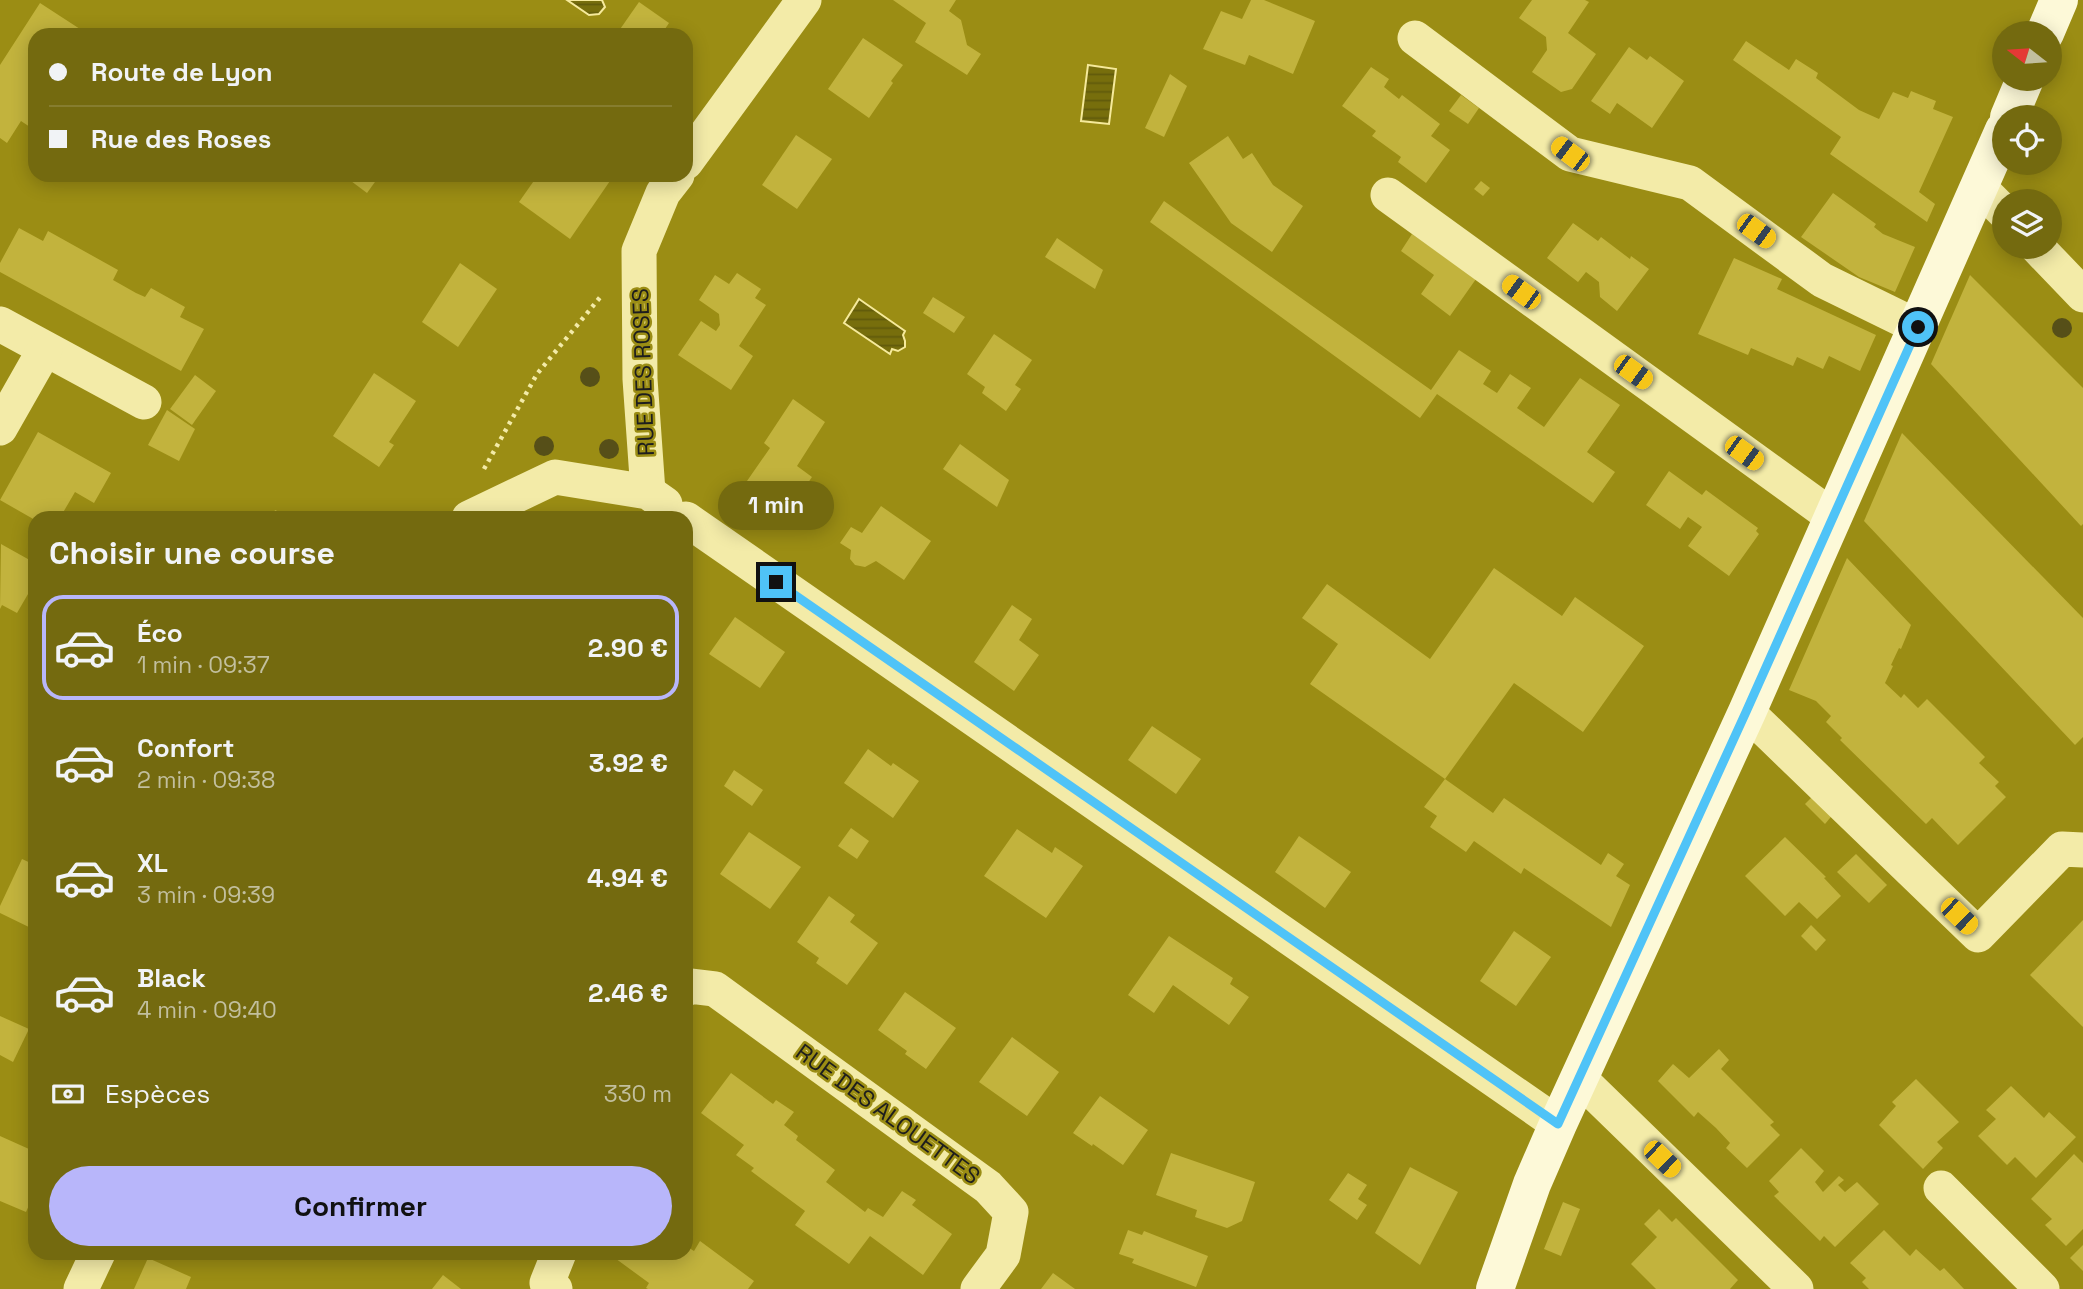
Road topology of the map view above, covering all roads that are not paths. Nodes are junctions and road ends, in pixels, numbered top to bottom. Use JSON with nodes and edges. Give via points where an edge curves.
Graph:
{"nodes":[{"id":1,"x":804,"y":0,"type":"edge"},
{"id":2,"x":2059,"y":0,"type":"edge"},
{"id":3,"x":2050,"y":21,"type":"edge"},
{"id":4,"x":1415,"y":38,"type":"dead end"},
{"id":5,"x":693,"y":152,"type":"edge"},
{"id":6,"x":672,"y":182,"type":"edge"},
{"id":7,"x":1388,"y":195,"type":"dead end"},
{"id":8,"x":1992,"y":200,"type":"edge"},
{"id":9,"x":2048,"y":259,"type":"edge"},
{"id":10,"x":2083,"y":295,"type":"edge"},
{"id":11,"x":0,"y":324,"type":"edge"},
{"id":12,"x":1918,"y":327,"type":"junction"},
{"id":13,"x":45,"y":349,"type":"junction"},
{"id":14,"x":144,"y":402,"type":"dead end"},
{"id":15,"x":0,"y":428,"type":"edge"},
{"id":16,"x":648,"y":492,"type":"junction"},
{"id":17,"x":484,"y":511,"type":"edge"},
{"id":18,"x":675,"y":511,"type":"edge"},
{"id":19,"x":1833,"y":517,"type":"junction"},
{"id":20,"x":693,"y":524,"type":"edge"},
{"id":21,"x":1746,"y":712,"type":"junction"},
{"id":22,"x":2083,"y":850,"type":"edge"},
{"id":23,"x":693,"y":986,"type":"edge"},
{"id":24,"x":1580,"y":1079,"type":"junction"},
{"id":25,"x":1558,"y":1124,"type":"junction"},
{"id":26,"x":1941,"y":1188,"type":"dead end"},
{"id":27,"x":95,"y":1260,"type":"edge"},
{"id":28,"x":556,"y":1260,"type":"edge"},
{"id":29,"x":81,"y":1289,"type":"edge"},
{"id":30,"x":555,"y":1289,"type":"edge"},
{"id":31,"x":978,"y":1289,"type":"edge"},
{"id":32,"x":1495,"y":1289,"type":"edge"},
{"id":33,"x":1796,"y":1289,"type":"edge"},
{"id":34,"x":2042,"y":1289,"type":"edge"}],
"edges":[{"from":1,"to":5,"type":"street"},
{"from":2,"to":3,"type":"street"},
{"from":4,"to":12,"type":"street","via":[[1570,154],[1690,183],[1822,280]]},
{"from":6,"to":16,"type":"street","name":"RUE DES ROSES","via":[[639,251],[640,379]]},
{"from":7,"to":19,"type":"street"},
{"from":8,"to":12,"type":"street"},
{"from":9,"to":10,"type":"street"},
{"from":11,"to":13,"type":"street"},
{"from":12,"to":19,"type":"street"},
{"from":13,"to":14,"type":"street"},
{"from":13,"to":15,"type":"street"},
{"from":16,"to":17,"type":"street","name":"RUE DES ROSES","via":[[555,477]]},
{"from":16,"to":18,"type":"street","name":"RUE DES ROSES"},
{"from":19,"to":21,"type":"street"},
{"from":20,"to":25,"type":"street","name":"RUE DES ROSES"},
{"from":21,"to":22,"type":"street","via":[[1978,935],[2062,849]]},
{"from":21,"to":24,"type":"street"},
{"from":23,"to":31,"type":"street","name":"RUE DES ALOUETTES","via":[[715,989],[988,1187],[1010,1212],[1003,1255]]},
{"from":24,"to":25,"type":"street"},
{"from":24,"to":33,"type":"street"},
{"from":25,"to":32,"type":"street"},
{"from":26,"to":34,"type":"street"},
{"from":27,"to":29,"type":"street"},
{"from":28,"to":30,"type":"street","via":[[547,1283]]}]}
